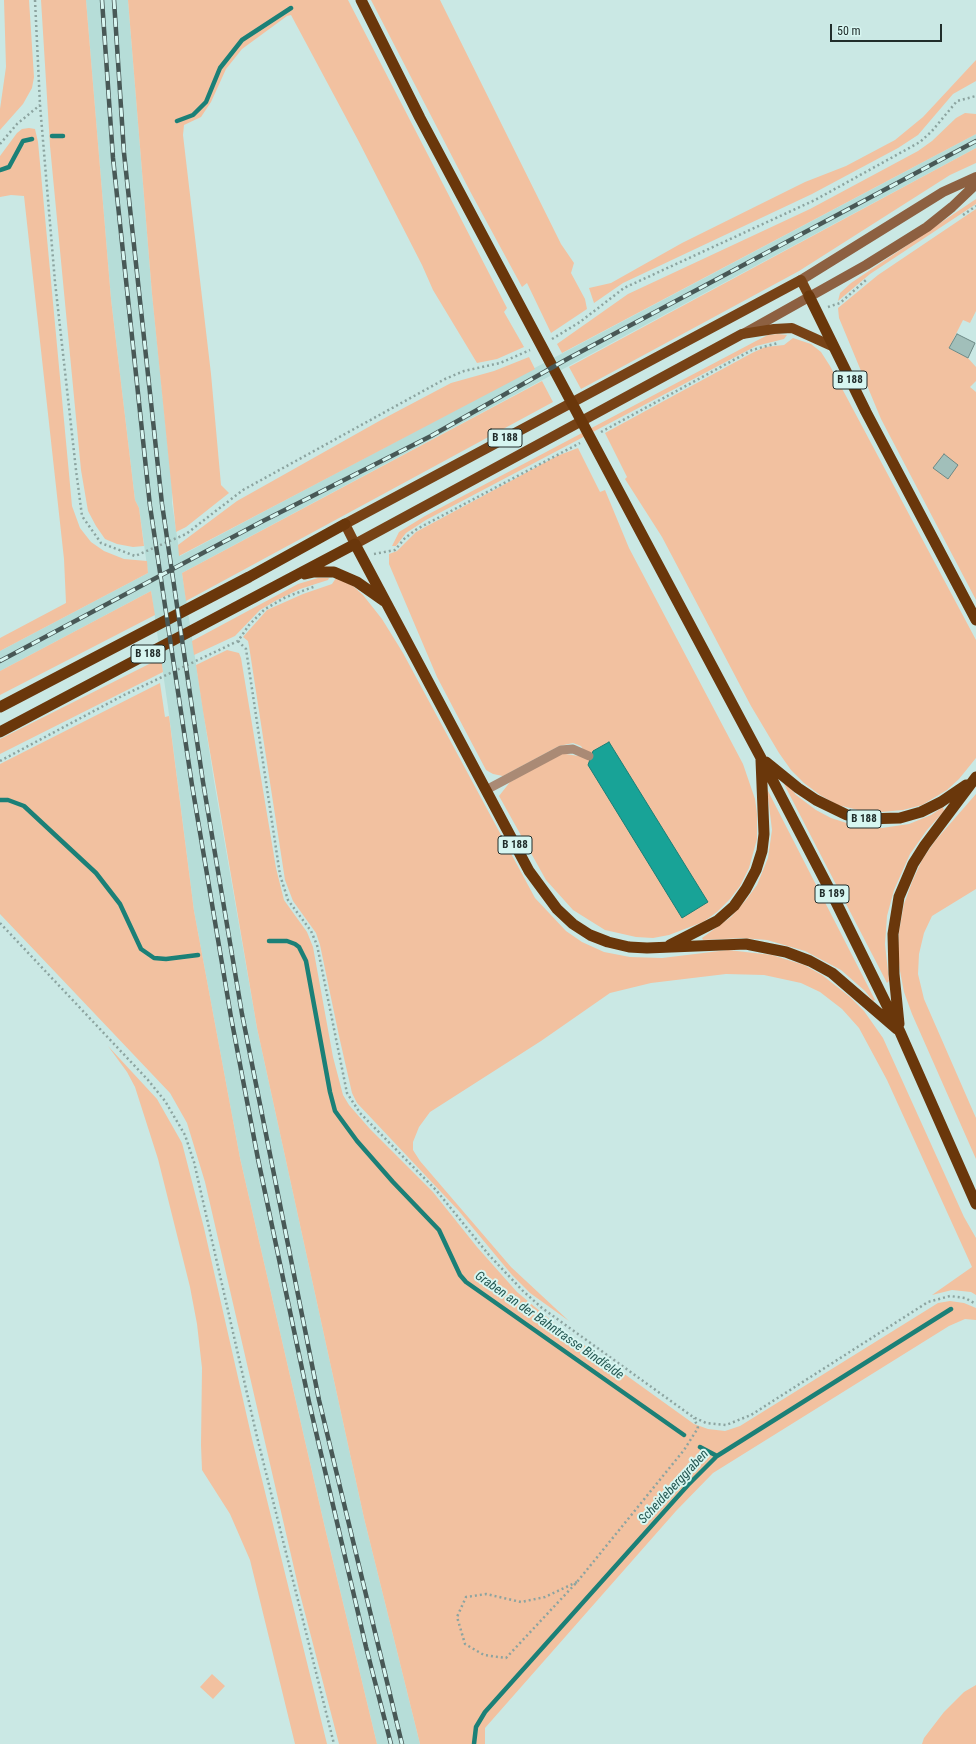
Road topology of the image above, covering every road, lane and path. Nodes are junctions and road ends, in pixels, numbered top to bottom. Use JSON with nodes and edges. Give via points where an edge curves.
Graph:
{"nodes":[{"id":1,"x":35,"y":0,"type":"edge"},
{"id":2,"x":361,"y":0,"type":"edge"},
{"id":3,"x":976,"y":96,"type":"edge"},
{"id":4,"x":40,"y":105,"type":"junction"},
{"id":5,"x":0,"y":144,"type":"edge"},
{"id":6,"x":976,"y":176,"type":"edge"},
{"id":7,"x":976,"y":184,"type":"edge"},
{"id":8,"x":976,"y":206,"type":"edge"},
{"id":9,"x":959,"y":218,"type":"dead end"},
{"id":10,"x":872,"y":276,"type":"dead end"},
{"id":11,"x":801,"y":280,"type":"junction"},
{"id":12,"x":812,"y":303,"type":"junction"},
{"id":13,"x":792,"y":328,"type":"junction"},
{"id":14,"x":742,"y":334,"type":"junction"},
{"id":15,"x":548,"y":341,"type":"dead end"},
{"id":16,"x":834,"y":347,"type":"junction"},
{"id":17,"x":535,"y":348,"type":"dead end"},
{"id":18,"x":599,"y":433,"type":"dead end"},
{"id":19,"x":586,"y":441,"type":"dead end"},
{"id":20,"x":345,"y":524,"type":"junction"},
{"id":21,"x":356,"y":544,"type":"junction"},
{"id":22,"x":362,"y":557,"type":"junction"},
{"id":23,"x":296,"y":576,"type":"junction"},
{"id":24,"x":319,"y":585,"type":"dead end"},
{"id":25,"x":386,"y":602,"type":"junction"},
{"id":26,"x":976,"y":620,"type":"edge"},
{"id":27,"x":238,"y":641,"type":"junction"},
{"id":28,"x":0,"y":707,"type":"edge"},
{"id":29,"x":0,"y":732,"type":"edge"},
{"id":30,"x":589,"y":756,"type":"dead end"},
{"id":31,"x":761,"y":758,"type":"junction"},
{"id":32,"x":0,"y":761,"type":"edge"},
{"id":33,"x":975,"y":778,"type":"edge"},
{"id":34,"x":486,"y":790,"type":"junction"},
{"id":35,"x":0,"y":923,"type":"edge"},
{"id":36,"x":666,"y":947,"type":"junction"},
{"id":37,"x":900,"y":1032,"type":"junction"},
{"id":38,"x":976,"y":1204,"type":"edge"},
{"id":39,"x":976,"y":1304,"type":"edge"},
{"id":40,"x":693,"y":1417,"type":"junction"},
{"id":41,"x":577,"y":1582,"type":"junction"},
{"id":42,"x":334,"y":1744,"type":"edge"}],
"edges":[{"from":1,"to":4,"type":"path"},
{"from":2,"to":31,"type":"highway","number":"B 188","via":[[420,118]]},
{"from":3,"to":15,"type":"path","via":[[957,102],[920,142],[815,200],[624,288],[580,322]]},
{"from":4,"to":5,"type":"path","via":[[17,124]]},
{"from":4,"to":17,"type":"path","via":[[56,282],[82,516],[101,543],[135,556],[186,534],[243,490],[445,379],[464,371],[500,363]]},
{"from":6,"to":11,"type":"main road","via":[[943,192]]},
{"from":7,"to":12,"type":"main road","via":[[927,226]]},
{"from":8,"to":9,"type":"path"},
{"from":10,"to":12,"type":"path","via":[[840,303]]},
{"from":11,"to":12,"type":"main road"},
{"from":11,"to":20,"type":"main road","number":"B 188"},
{"from":12,"to":14,"type":"main road","number":"B 188"},
{"from":12,"to":16,"type":"highway"},
{"from":13,"to":14,"type":"main road","number":"B 188","via":[[774,328]]},
{"from":13,"to":16,"type":"main road","number":"B 188"},
{"from":13,"to":18,"type":"path","via":[[790,337],[786,340],[752,350]]},
{"from":14,"to":21,"type":"main road","number":"B 188"},
{"from":16,"to":26,"type":"highway","number":"B 188"},
{"from":19,"to":22,"type":"path","via":[[417,529],[395,550]]},
{"from":20,"to":21,"type":"main road","number":"B 188"},
{"from":20,"to":28,"type":"highway","number":"B 188"},
{"from":21,"to":22,"type":"highway","number":"B 188"},
{"from":21,"to":23,"type":"highway","number":"B 188"},
{"from":22,"to":25,"type":"highway","number":"B 188"},
{"from":23,"to":25,"type":"highway","via":[[314,572],[334,572],[357,582]]},
{"from":23,"to":29,"type":"highway","number":"B 188"},
{"from":24,"to":27,"type":"path","via":[[286,597],[265,609]]},
{"from":25,"to":34,"type":"highway","number":"B 188"},
{"from":27,"to":32,"type":"path","via":[[130,693]]},
{"from":27,"to":40,"type":"path","via":[[246,649],[280,874],[288,900],[311,931],[317,945],[347,1093],[352,1103],[436,1190],[489,1255],[523,1291],[542,1308]]},
{"from":30,"to":34,"type":"lane","via":[[573,749],[560,750]]},
{"from":31,"to":33,"type":"highway","number":"B 188","via":[[816,800],[846,815],[864,819],[900,818],[921,812],[942,802]]},
{"from":31,"to":36,"type":"highway","number":"B 188","via":[[764,834],[756,870],[734,906],[717,921]]},
{"from":31,"to":37,"type":"highway","number":"B 189"},
{"from":33,"to":37,"type":"highway","via":[[925,845],[913,864],[899,897],[893,934]]},
{"from":34,"to":36,"type":"highway","number":"B 188","via":[[535,881],[557,909],[574,924],[590,935],[608,942],[629,947]]},
{"from":35,"to":42,"type":"path","via":[[148,1080],[165,1101],[184,1135],[196,1169],[257,1437]]},
{"from":36,"to":37,"type":"highway","via":[[746,944],[786,952],[832,973]]},
{"from":37,"to":38,"type":"highway","number":"B 189"},
{"from":39,"to":40,"type":"path","via":[[965,1298],[950,1296],[928,1302],[751,1415],[726,1425],[706,1423]]},
{"from":40,"to":41,"type":"path","via":[[698,1428],[684,1450]]},
{"from":41,"to":41,"type":"path","via":[[506,1658],[484,1655],[466,1644],[457,1617],[466,1597],[486,1594],[521,1602],[545,1597]]}]}
